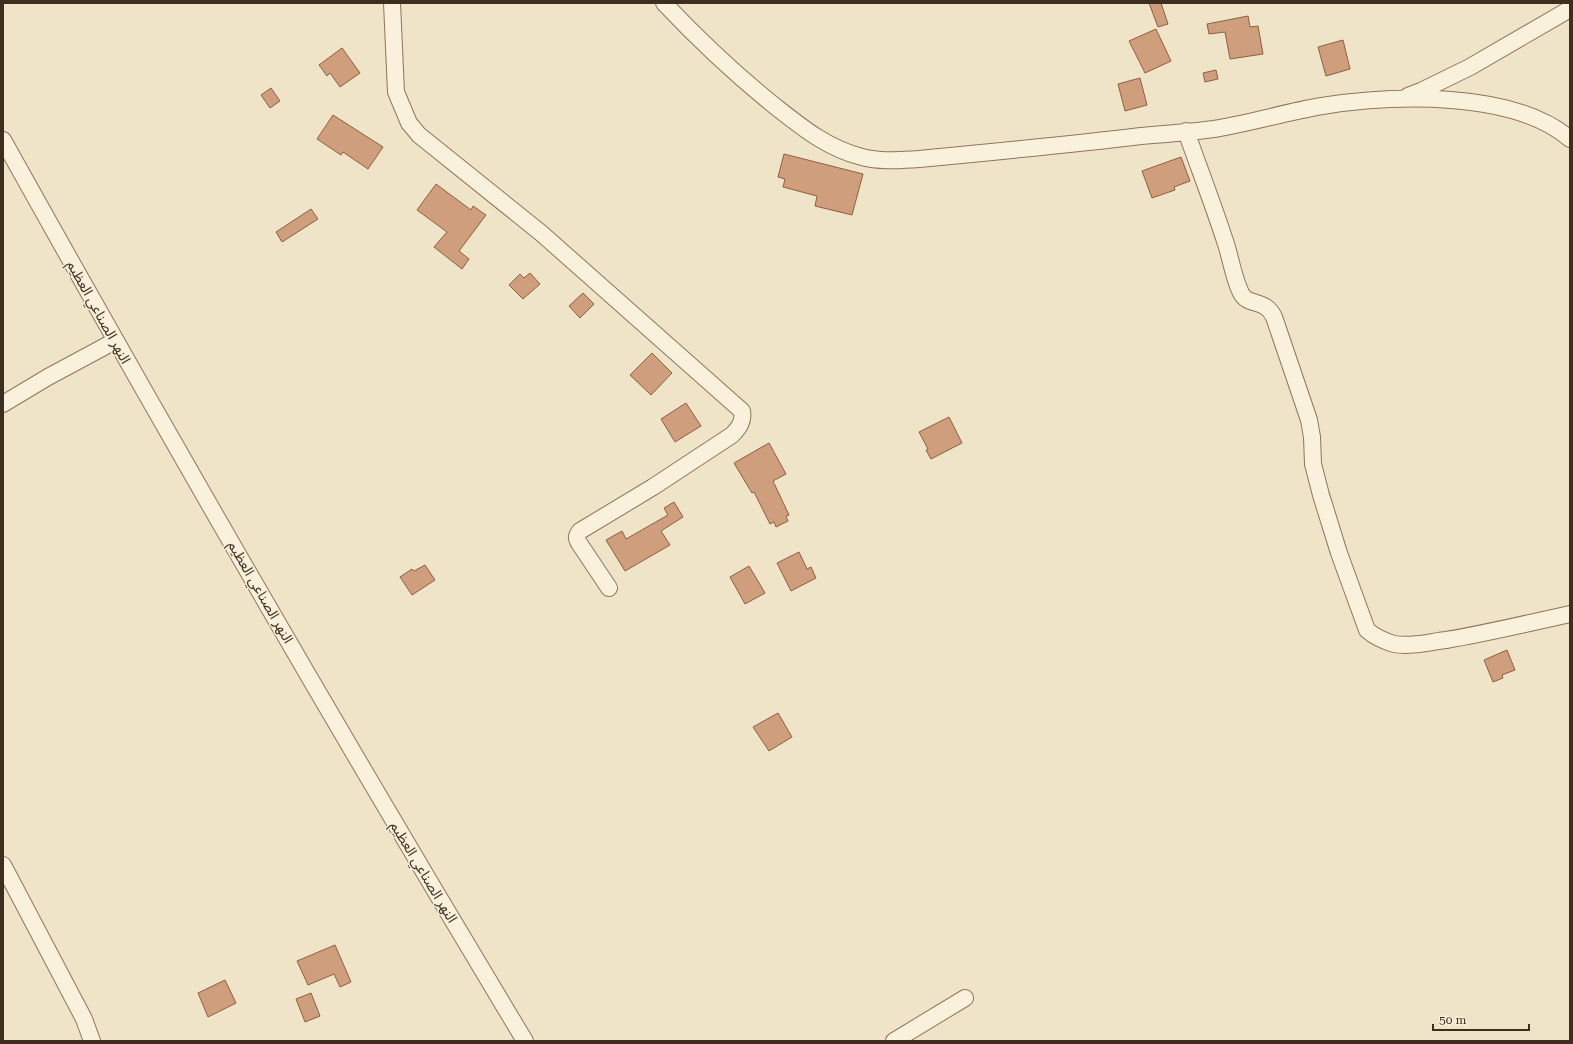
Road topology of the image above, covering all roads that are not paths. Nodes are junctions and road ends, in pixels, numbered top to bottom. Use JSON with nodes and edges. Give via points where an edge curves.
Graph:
{"nodes":[{"id":1,"x":392,"y":3,"type":"edge"},
{"id":2,"x":664,"y":3,"type":"edge"},
{"id":3,"x":1570,"y":9,"type":"edge"},
{"id":4,"x":1400,"y":99,"type":"junction"},
{"id":5,"x":1186,"y":131,"type":"junction"},
{"id":6,"x":1570,"y":139,"type":"edge"},
{"id":7,"x":3,"y":140,"type":"edge"},
{"id":8,"x":115,"y":341,"type":"junction"},
{"id":9,"x":3,"y":404,"type":"edge"},
{"id":10,"x":609,"y":588,"type":"dead end"},
{"id":11,"x":1570,"y":614,"type":"edge"},
{"id":12,"x":3,"y":865,"type":"edge"},
{"id":13,"x":965,"y":998,"type":"dead end"},
{"id":14,"x":92,"y":1041,"type":"edge"},
{"id":15,"x":525,"y":1041,"type":"edge"},
{"id":16,"x":894,"y":1041,"type":"edge"}],
"edges":[{"from":1,"to":10,"type":"street","via":[[396,92],[409,123],[419,135],[541,233],[742,411],[741,424],[732,435],[577,534],[579,544]]},
{"from":2,"to":5,"type":"street","via":[[697,38],[803,129],[828,145],[863,158],[888,161],[919,159]]},
{"from":3,"to":4,"type":"street","via":[[1470,67]]},
{"from":4,"to":5,"type":"street","via":[[1322,106],[1214,129]]},
{"from":4,"to":6,"type":"street","via":[[1455,101],[1495,106],[1524,113]]},
{"from":5,"to":11,"type":"street","via":[[1226,242],[1239,288],[1243,296],[1267,307],[1274,317],[1309,420],[1312,464],[1321,495],[1367,630],[1394,644],[1414,645]]},
{"from":7,"to":8,"type":"street","name":"النهر الصناعي العظيم"},
{"from":8,"to":9,"type":"street"},
{"from":8,"to":15,"type":"street","name":"النهر الصناعي العظيم","via":[[415,858]]},
{"from":12,"to":14,"type":"street","via":[[84,1019]]},
{"from":13,"to":16,"type":"street"}]}
